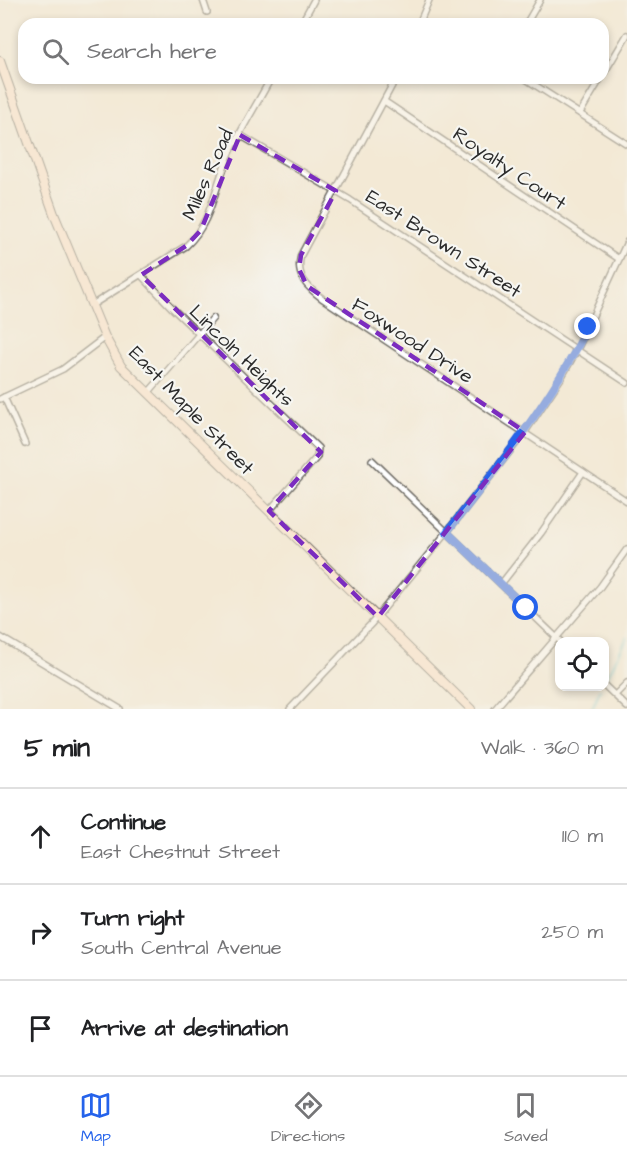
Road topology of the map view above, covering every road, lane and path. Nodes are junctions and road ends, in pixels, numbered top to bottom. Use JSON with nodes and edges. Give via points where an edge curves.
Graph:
{"nodes":[{"id":1,"x":203,"y":0,"type":"edge"},
{"id":2,"x":314,"y":0,"type":"edge"},
{"id":3,"x":429,"y":0,"type":"edge"},
{"id":4,"x":540,"y":0,"type":"edge"},
{"id":5,"x":207,"y":12,"type":"dead end"},
{"id":6,"x":304,"y":18,"type":"edge"},
{"id":7,"x":422,"y":18,"type":"edge"},
{"id":8,"x":530,"y":18,"type":"edge"},
{"id":9,"x":627,"y":35,"type":"edge"},
{"id":10,"x":0,"y":61,"type":"edge"},
{"id":11,"x":609,"y":65,"type":"edge"},
{"id":12,"x":268,"y":84,"type":"edge"},
{"id":13,"x":393,"y":84,"type":"edge"},
{"id":14,"x":534,"y":84,"type":"edge"},
{"id":15,"x":597,"y":84,"type":"edge"},
{"id":16,"x":384,"y":101,"type":"junction"},
{"id":17,"x":580,"y":113,"type":"junction"},
{"id":18,"x":240,"y":135,"type":"junction"},
{"id":19,"x":627,"y":144,"type":"edge"},
{"id":20,"x":336,"y":190,"type":"junction"},
{"id":21,"x":627,"y":242,"type":"edge"},
{"id":22,"x":619,"y":259,"type":"junction"},
{"id":23,"x":141,"y":275,"type":"junction"},
{"id":24,"x":92,"y":305,"type":"junction"},
{"id":25,"x":213,"y":318,"type":"dead end"},
{"id":26,"x":200,"y":335,"type":"junction"},
{"id":27,"x":105,"y":337,"type":"junction"},
{"id":28,"x":577,"y":350,"type":"junction"},
{"id":29,"x":627,"y":383,"type":"edge"},
{"id":30,"x":148,"y":393,"type":"junction"},
{"id":31,"x":2,"y":398,"type":"edge"},
{"id":32,"x":525,"y":432,"type":"junction"},
{"id":33,"x":25,"y":444,"type":"dead end"},
{"id":34,"x":372,"y":460,"type":"dead end"},
{"id":35,"x":583,"y":471,"type":"junction"},
{"id":36,"x":627,"y":501,"type":"edge"},
{"id":37,"x":269,"y":511,"type":"junction"},
{"id":38,"x":447,"y":532,"type":"junction"},
{"id":39,"x":627,"y":549,"type":"edge"},
{"id":40,"x":501,"y":584,"type":"junction"},
{"id":41,"x":378,"y":617,"type":"junction"},
{"id":42,"x":0,"y":637,"type":"edge"},
{"id":43,"x":557,"y":637,"type":"edge"},
{"id":44,"x":561,"y":637,"type":"edge"},
{"id":45,"x":555,"y":643,"type":"edge"},
{"id":46,"x":627,"y":683,"type":"edge"},
{"id":47,"x":609,"y":690,"type":"edge"},
{"id":48,"x":615,"y":695,"type":"junction"},
{"id":49,"x":627,"y":707,"type":"edge"},
{"id":50,"x":120,"y":709,"type":"edge"},
{"id":51,"x":290,"y":709,"type":"edge"},
{"id":52,"x":471,"y":709,"type":"edge"},
{"id":53,"x":495,"y":709,"type":"edge"}],
"edges":[{"from":1,"to":5,"type":"street"},
{"from":2,"to":6,"type":"street"},
{"from":3,"to":7,"type":"street"},
{"from":4,"to":8,"type":"street"},
{"from":9,"to":11,"type":"street"},
{"from":10,"to":24,"type":"main road","name":"East Maple Street","via":[[52,208]]},
{"from":12,"to":18,"type":"street","name":"Miles Road"},
{"from":13,"to":16,"type":"street","name":"Foxwood Drive"},
{"from":14,"to":17,"type":"street"},
{"from":15,"to":17,"type":"street"},
{"from":16,"to":20,"type":"street","name":"Foxwood Drive"},
{"from":16,"to":22,"type":"street","name":"Royalty Court"},
{"from":17,"to":19,"type":"street"},
{"from":18,"to":20,"type":"street","name":"East Brown Street"},
{"from":18,"to":23,"type":"street","name":"Miles Road","via":[[201,230],[186,246]]},
{"from":20,"to":28,"type":"street","name":"East Brown Street"},
{"from":20,"to":32,"type":"street","name":"Foxwood Drive","via":[[301,255],[299,269],[307,286]]},
{"from":21,"to":22,"type":"street"},
{"from":22,"to":28,"type":"street"},
{"from":23,"to":24,"type":"street","name":"Miles Road"},
{"from":23,"to":26,"type":"street","name":"Lincoln Heights"},
{"from":24,"to":27,"type":"main road","name":"East Maple Street"},
{"from":25,"to":26,"type":"street"},
{"from":26,"to":30,"type":"street"},
{"from":26,"to":37,"type":"street","name":"Lincoln Heights","via":[[319,451]]},
{"from":27,"to":30,"type":"main road","name":"East Maple Street","via":[[122,366]]},
{"from":27,"to":31,"type":"street","via":[[58,372]]},
{"from":28,"to":29,"type":"street","name":"East Brown Street"},
{"from":28,"to":32,"type":"street"},
{"from":30,"to":37,"type":"main road","name":"East Maple Street"},
{"from":31,"to":33,"type":"street"},
{"from":32,"to":35,"type":"street","name":"Foxwood Drive"},
{"from":32,"to":38,"type":"street"},
{"from":34,"to":38,"type":"street"},
{"from":35,"to":36,"type":"street","name":"Foxwood Drive"},
{"from":35,"to":40,"type":"street"},
{"from":37,"to":41,"type":"main road","name":"East Maple Street"},
{"from":38,"to":40,"type":"street"},
{"from":38,"to":41,"type":"street"},
{"from":39,"to":44,"type":"street"},
{"from":40,"to":43,"type":"street"},
{"from":41,"to":51,"type":"street"},
{"from":41,"to":52,"type":"main road","name":"East Maple Street"},
{"from":42,"to":50,"type":"street"},
{"from":45,"to":53,"type":"street"},
{"from":46,"to":48,"type":"street"},
{"from":47,"to":48,"type":"street"},
{"from":48,"to":49,"type":"street"}]}
